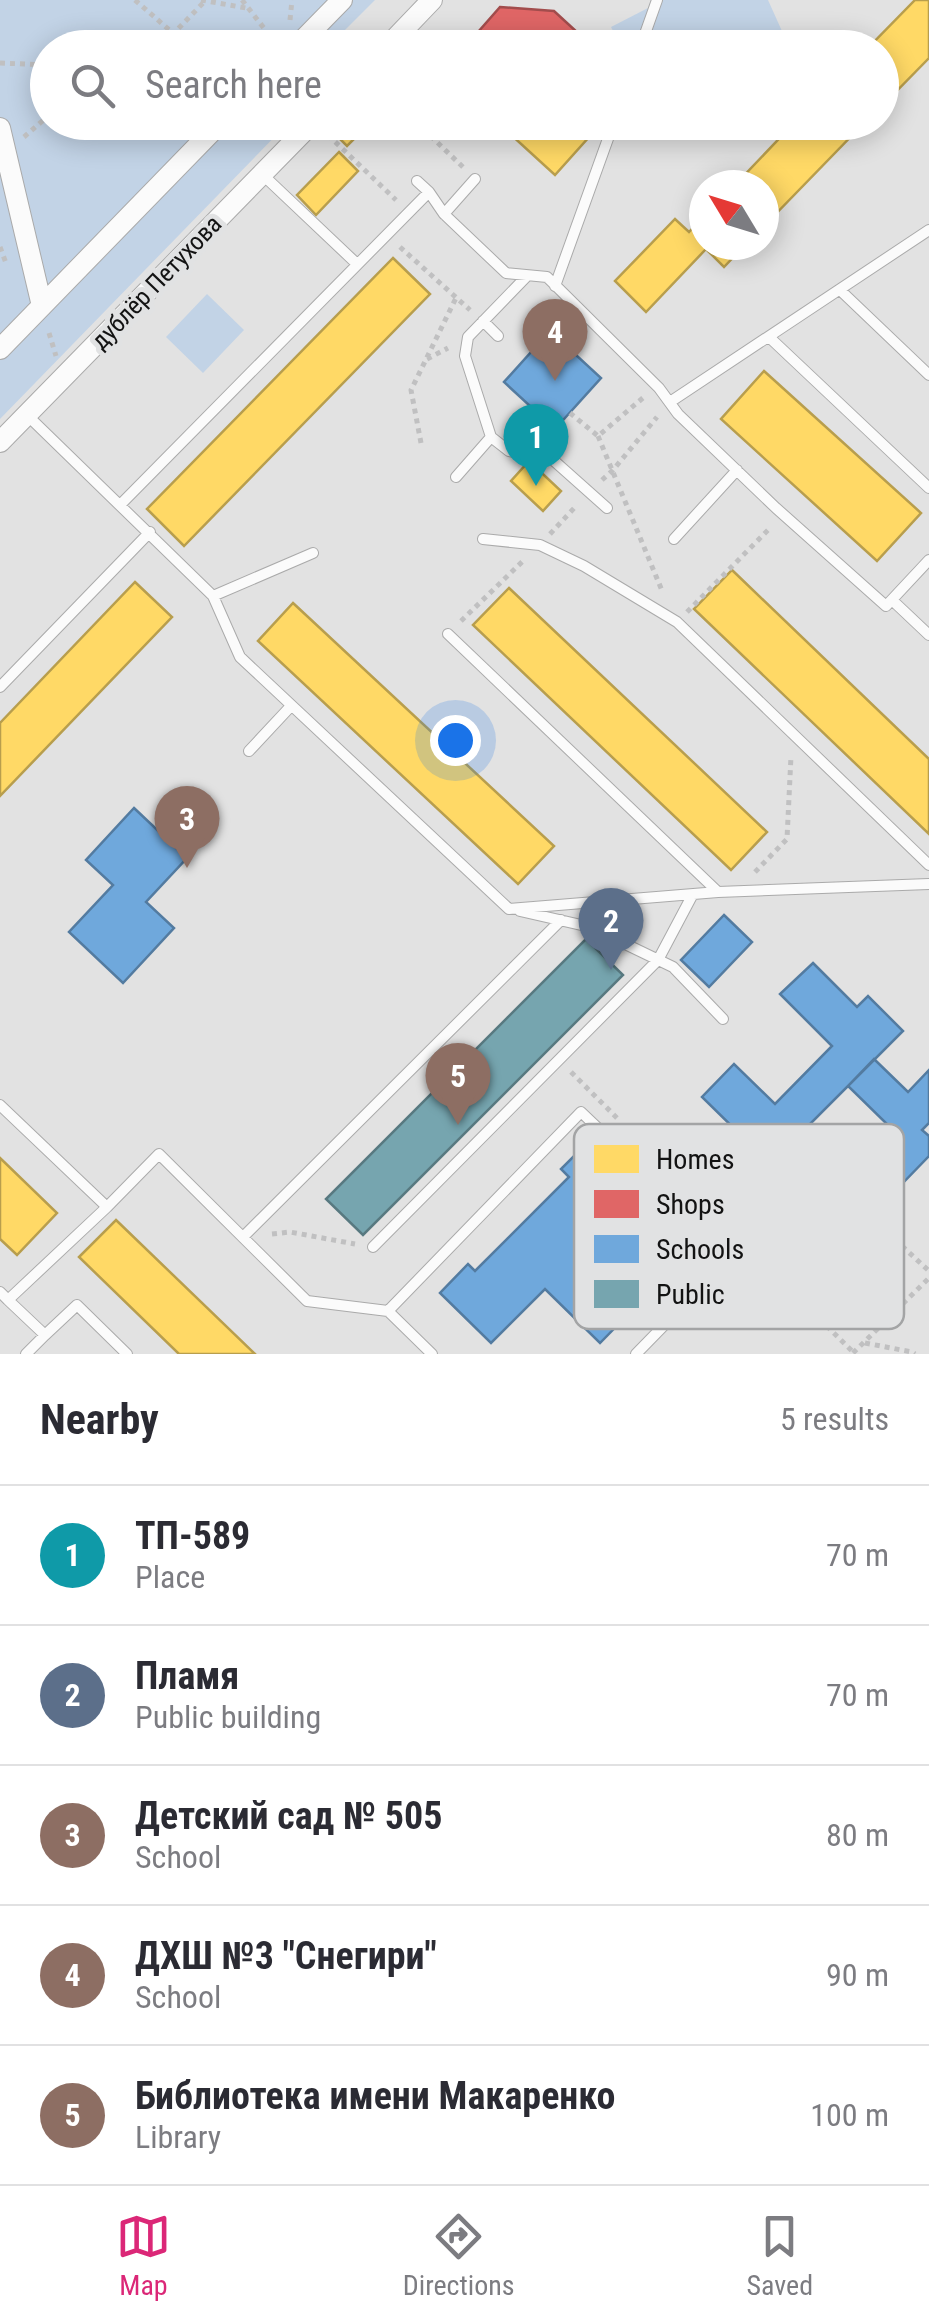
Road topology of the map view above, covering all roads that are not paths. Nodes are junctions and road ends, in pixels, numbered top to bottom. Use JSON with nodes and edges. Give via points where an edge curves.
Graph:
{"nodes":[{"id":1,"x":342,"y":0,"type":"edge"},
{"id":2,"x":432,"y":0,"type":"edge"},
{"id":3,"x":657,"y":0,"type":"edge"},
{"id":4,"x":313,"y":30,"type":"edge"},
{"id":5,"x":403,"y":30,"type":"edge"},
{"id":6,"x":646,"y":30,"type":"edge"},
{"id":7,"x":0,"y":128,"type":"edge"},
{"id":8,"x":203,"y":140,"type":"edge"},
{"id":9,"x":307,"y":140,"type":"edge"},
{"id":10,"x":608,"y":140,"type":"edge"},
{"id":11,"x":262,"y":174,"type":"junction"},
{"id":12,"x":476,"y":179,"type":"road end"},
{"id":13,"x":417,"y":181,"type":"dead end"},
{"id":14,"x":429,"y":192,"type":"junction"},
{"id":15,"x":444,"y":214,"type":"junction"},
{"id":16,"x":929,"y":230,"type":"edge"},
{"id":17,"x":357,"y":264,"type":"junction"},
{"id":18,"x":526,"y":277,"type":"junction"},
{"id":19,"x":556,"y":286,"type":"junction"},
{"id":20,"x":840,"y":290,"type":"junction"},
{"id":21,"x":42,"y":306,"type":"junction"},
{"id":22,"x":0,"y":318,"type":"edge"},
{"id":23,"x":483,"y":321,"type":"junction"},
{"id":24,"x":25,"y":323,"type":"junction"},
{"id":25,"x":498,"y":336,"type":"dead end"},
{"id":26,"x":769,"y":337,"type":"junction"},
{"id":27,"x":0,"y":349,"type":"edge"},
{"id":28,"x":929,"y":376,"type":"edge"},
{"id":29,"x":670,"y":402,"type":"junction"},
{"id":30,"x":27,"y":415,"type":"junction"},
{"id":31,"x":491,"y":437,"type":"junction"},
{"id":32,"x":0,"y":442,"type":"edge"},
{"id":33,"x":737,"y":470,"type":"junction"},
{"id":34,"x":456,"y":478,"type":"dead end"},
{"id":35,"x":929,"y":488,"type":"edge"},
{"id":36,"x":120,"y":505,"type":"junction"},
{"id":37,"x":607,"y":508,"type":"dead end"},
{"id":38,"x":150,"y":532,"type":"junction"},
{"id":39,"x":483,"y":538,"type":"dead end"},
{"id":40,"x":674,"y":539,"type":"dead end"},
{"id":41,"x":313,"y":553,"type":"dead end"},
{"id":42,"x":929,"y":560,"type":"edge"},
{"id":43,"x":213,"y":596,"type":"junction"},
{"id":44,"x":892,"y":600,"type":"junction"},
{"id":45,"x":448,"y":634,"type":"road end"},
{"id":46,"x":929,"y":635,"type":"edge"},
{"id":47,"x":0,"y":688,"type":"edge"},
{"id":48,"x":291,"y":706,"type":"junction"},
{"id":49,"x":249,"y":750,"type":"dead end"},
{"id":50,"x":929,"y":864,"type":"edge"},
{"id":51,"x":929,"y":884,"type":"edge"},
{"id":52,"x":718,"y":892,"type":"junction"},
{"id":53,"x":693,"y":894,"type":"junction"},
{"id":54,"x":509,"y":909,"type":"junction"},
{"id":55,"x":561,"y":920,"type":"junction"},
{"id":56,"x":658,"y":960,"type":"junction"},
{"id":57,"x":723,"y":1019,"type":"dead end"},
{"id":58,"x":0,"y":1105,"type":"edge"},
{"id":59,"x":593,"y":1124,"type":"edge"},
{"id":60,"x":107,"y":1207,"type":"junction"},
{"id":61,"x":243,"y":1237,"type":"junction"},
{"id":62,"x":373,"y":1247,"type":"road end"},
{"id":63,"x":4,"y":1296,"type":"edge"},
{"id":64,"x":388,"y":1311,"type":"junction"},
{"id":65,"x":660,"y":1329,"type":"edge"},
{"id":66,"x":45,"y":1334,"type":"junction"},
{"id":67,"x":26,"y":1354,"type":"edge"},
{"id":68,"x":127,"y":1354,"type":"edge"},
{"id":69,"x":432,"y":1354,"type":"edge"},
{"id":70,"x":636,"y":1354,"type":"edge"}],
"edges":[{"from":1,"to":4,"type":"street"},
{"from":2,"to":5,"type":"street"},
{"from":3,"to":6,"type":"lane"},
{"from":7,"to":21,"type":"street"},
{"from":8,"to":21,"type":"street"},
{"from":9,"to":11,"type":"street","name":"дублёр Петухова"},
{"from":10,"to":19,"type":"lane"},
{"from":11,"to":17,"type":"lane"},
{"from":11,"to":30,"type":"street","name":"дублёр Петухова"},
{"from":12,"to":15,"type":"lane"},
{"from":13,"to":14,"type":"lane"},
{"from":14,"to":15,"type":"lane"},
{"from":14,"to":17,"type":"lane"},
{"from":15,"to":18,"type":"lane","via":[[506,273]]},
{"from":16,"to":20,"type":"lane"},
{"from":17,"to":36,"type":"lane"},
{"from":18,"to":19,"type":"lane","via":[[547,277]]},
{"from":18,"to":23,"type":"lane"},
{"from":19,"to":29,"type":"lane"},
{"from":20,"to":26,"type":"lane"},
{"from":20,"to":28,"type":"lane"},
{"from":21,"to":24,"type":"street"},
{"from":22,"to":24,"type":"street"},
{"from":23,"to":25,"type":"lane"},
{"from":23,"to":31,"type":"lane","via":[[468,337],[465,356]]},
{"from":24,"to":27,"type":"street"},
{"from":26,"to":29,"type":"lane"},
{"from":26,"to":35,"type":"lane"},
{"from":29,"to":33,"type":"lane"},
{"from":30,"to":32,"type":"street","name":"дублёр Петухова"},
{"from":30,"to":36,"type":"lane"},
{"from":31,"to":34,"type":"lane"},
{"from":31,"to":37,"type":"lane","via":[[509,451],[552,459]]},
{"from":33,"to":40,"type":"lane"},
{"from":33,"to":44,"type":"lane","via":[[886,606]]},
{"from":36,"to":38,"type":"lane"},
{"from":38,"to":43,"type":"lane"},
{"from":38,"to":47,"type":"lane"},
{"from":39,"to":50,"type":"lane","via":[[540,545],[676,622]]},
{"from":41,"to":43,"type":"lane"},
{"from":42,"to":44,"type":"lane"},
{"from":43,"to":48,"type":"lane","via":[[240,657]]},
{"from":44,"to":46,"type":"lane"},
{"from":45,"to":52,"type":"lane"},
{"from":48,"to":49,"type":"lane"},
{"from":48,"to":54,"type":"lane"},
{"from":51,"to":52,"type":"lane"},
{"from":52,"to":53,"type":"lane"},
{"from":53,"to":54,"type":"lane"},
{"from":53,"to":56,"type":"lane"},
{"from":54,"to":55,"type":"lane"},
{"from":55,"to":56,"type":"lane"},
{"from":55,"to":61,"type":"lane"},
{"from":56,"to":57,"type":"lane"},
{"from":56,"to":62,"type":"lane"},
{"from":58,"to":60,"type":"lane"},
{"from":59,"to":64,"type":"lane","via":[[581,1112]]},
{"from":60,"to":61,"type":"lane","via":[[159,1154]]},
{"from":60,"to":63,"type":"lane"},
{"from":61,"to":64,"type":"lane","via":[[307,1301]]},
{"from":63,"to":66,"type":"lane"},
{"from":64,"to":69,"type":"lane"},
{"from":65,"to":70,"type":"lane"},
{"from":66,"to":67,"type":"lane"},
{"from":66,"to":68,"type":"lane","via":[[77,1305]]}]}
